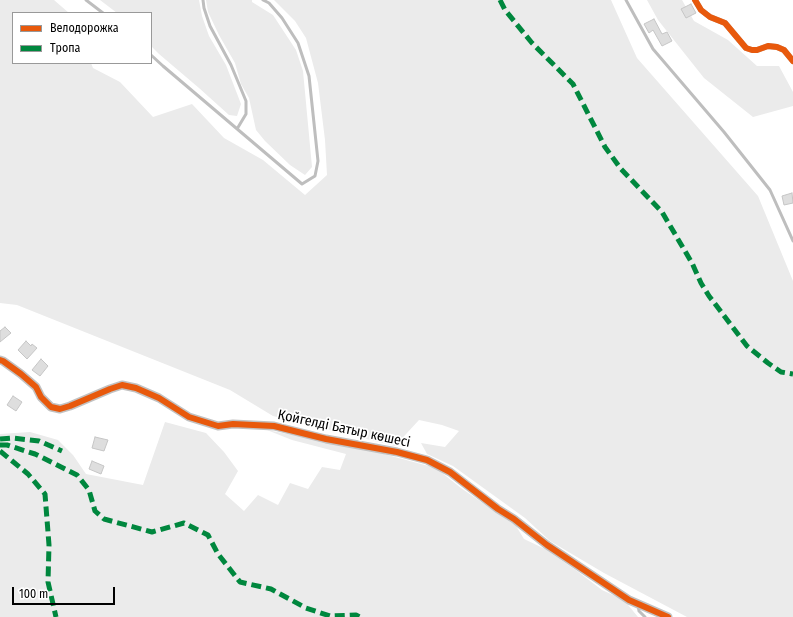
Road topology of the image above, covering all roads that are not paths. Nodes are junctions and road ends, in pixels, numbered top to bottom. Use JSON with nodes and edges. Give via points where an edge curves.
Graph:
{"nodes":[{"id":1,"x":86,"y":0,"type":"edge"},
{"id":2,"x":203,"y":0,"type":"edge"},
{"id":3,"x":263,"y":0,"type":"edge"},
{"id":4,"x":626,"y":0,"type":"edge"},
{"id":5,"x":695,"y":0,"type":"edge"},
{"id":6,"x":102,"y":12,"type":"edge"},
{"id":7,"x":152,"y":56,"type":"edge"},
{"id":8,"x":793,"y":61,"type":"edge"},
{"id":9,"x":237,"y":129,"type":"junction"},
{"id":10,"x":793,"y":241,"type":"edge"},
{"id":11,"x":0,"y":360,"type":"edge"},
{"id":12,"x":637,"y":603,"type":"junction"},
{"id":13,"x":644,"y":617,"type":"edge"},
{"id":14,"x":668,"y":617,"type":"edge"}],
"edges":[{"from":1,"to":6,"type":"lane"},
{"from":2,"to":9,"type":"lane","via":[[210,26],[231,65],[246,101],[246,114]]},
{"from":3,"to":9,"type":"lane","via":[[282,18],[298,43],[309,76],[318,162],[316,176],[302,184]]},
{"from":4,"to":10,"type":"lane","via":[[653,49],[770,190]]},
{"from":5,"to":8,"type":"street","via":[[701,10],[710,17],[725,23],[746,48],[757,50],[768,46],[777,47],[784,50]]},
{"from":7,"to":9,"type":"lane"},
{"from":11,"to":12,"type":"street","name":"Қойгелді Батыр көшесі","via":[[36,387],[51,407],[60,409],[70,406],[122,385],[159,398],[189,417],[218,426],[274,426],[427,460],[450,472],[547,545]]},
{"from":12,"to":13,"type":"lane"},
{"from":12,"to":14,"type":"street","name":"Қойгелді Батыр көшесі"}]}
